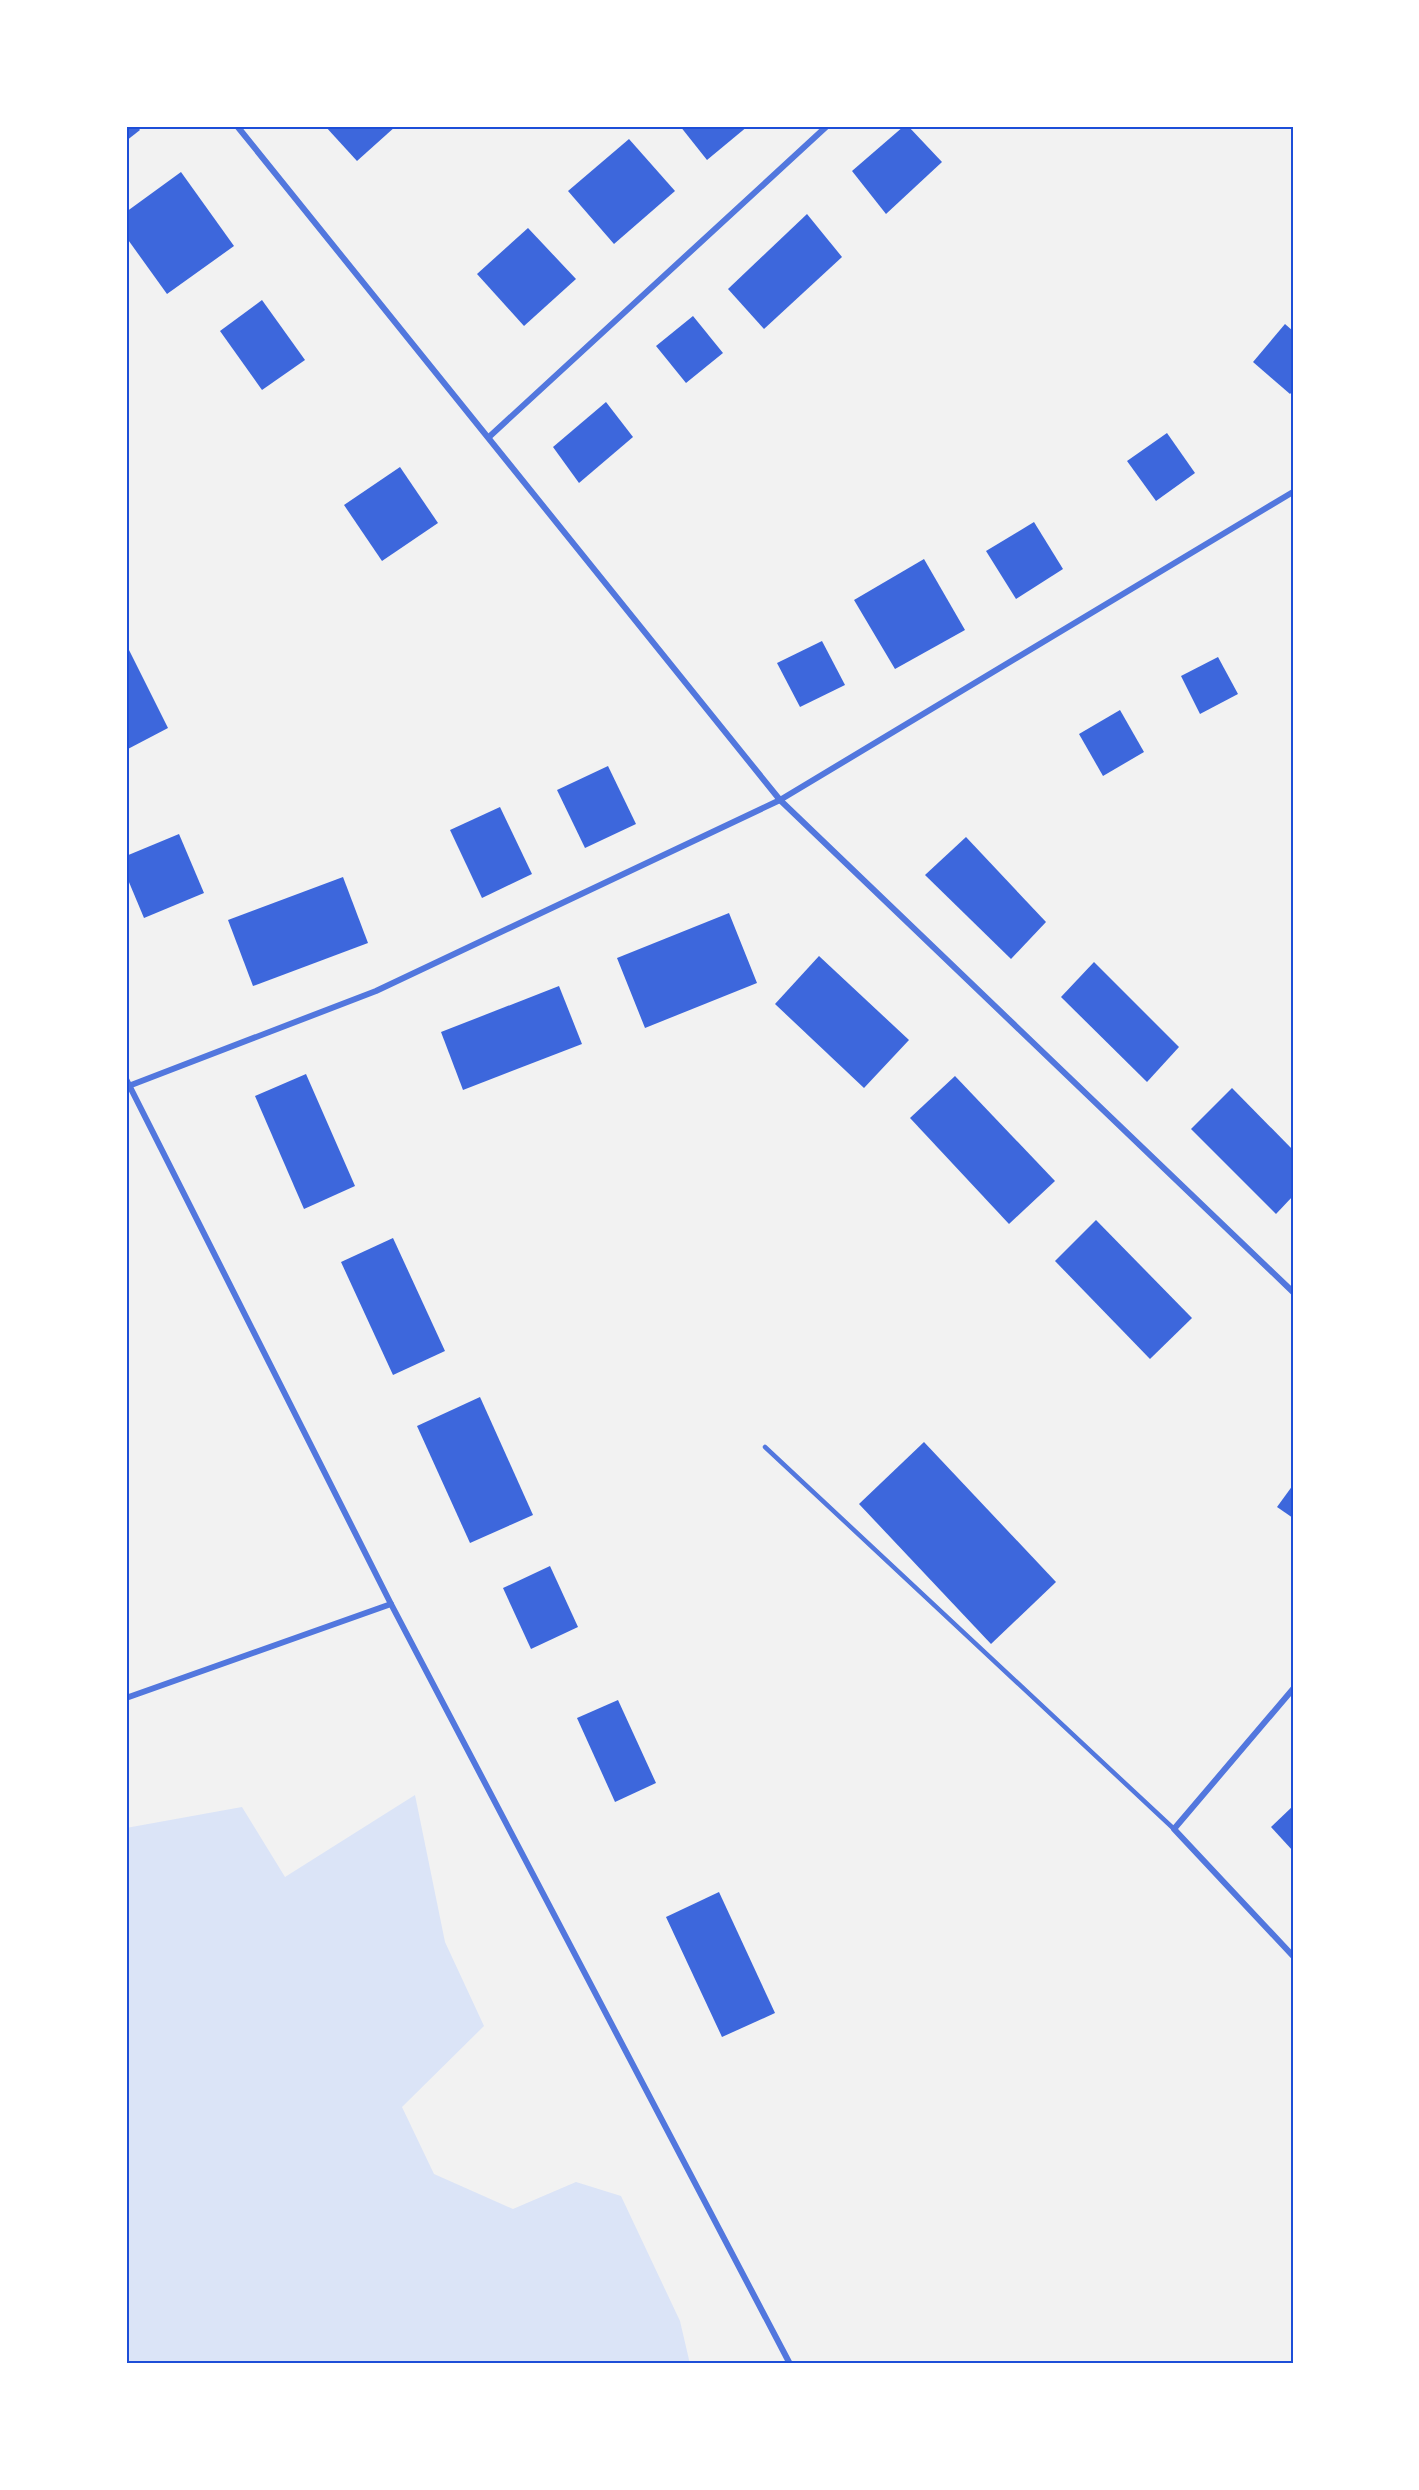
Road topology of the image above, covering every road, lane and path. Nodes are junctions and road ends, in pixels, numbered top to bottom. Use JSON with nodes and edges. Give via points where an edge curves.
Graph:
{"nodes":[{"id":1,"x":237,"y":126,"type":"edge"},
{"id":2,"x":827,"y":126,"type":"edge"},
{"id":3,"x":489,"y":437,"type":"junction"},
{"id":4,"x":1293,"y":492,"type":"edge"},
{"id":5,"x":780,"y":800,"type":"junction"},
{"id":6,"x":127,"y":1084,"type":"edge"},
{"id":7,"x":1293,"y":1292,"type":"edge"},
{"id":8,"x":765,"y":1447,"type":"dead end"},
{"id":9,"x":391,"y":1604,"type":"junction"},
{"id":10,"x":1293,"y":1689,"type":"edge"},
{"id":11,"x":126,"y":1698,"type":"edge"},
{"id":12,"x":1174,"y":1829,"type":"junction"},
{"id":13,"x":1293,"y":1956,"type":"edge"},
{"id":14,"x":790,"y":2364,"type":"edge"}],
"edges":[{"from":1,"to":3,"type":"street"},
{"from":2,"to":3,"type":"street"},
{"from":3,"to":5,"type":"street"},
{"from":4,"to":5,"type":"street"},
{"from":5,"to":6,"type":"street","via":[[376,991]]},
{"from":5,"to":7,"type":"street"},
{"from":6,"to":9,"type":"street"},
{"from":8,"to":12,"type":"lane"},
{"from":9,"to":11,"type":"street"},
{"from":9,"to":14,"type":"street"},
{"from":10,"to":12,"type":"street"},
{"from":12,"to":13,"type":"street"}]}
